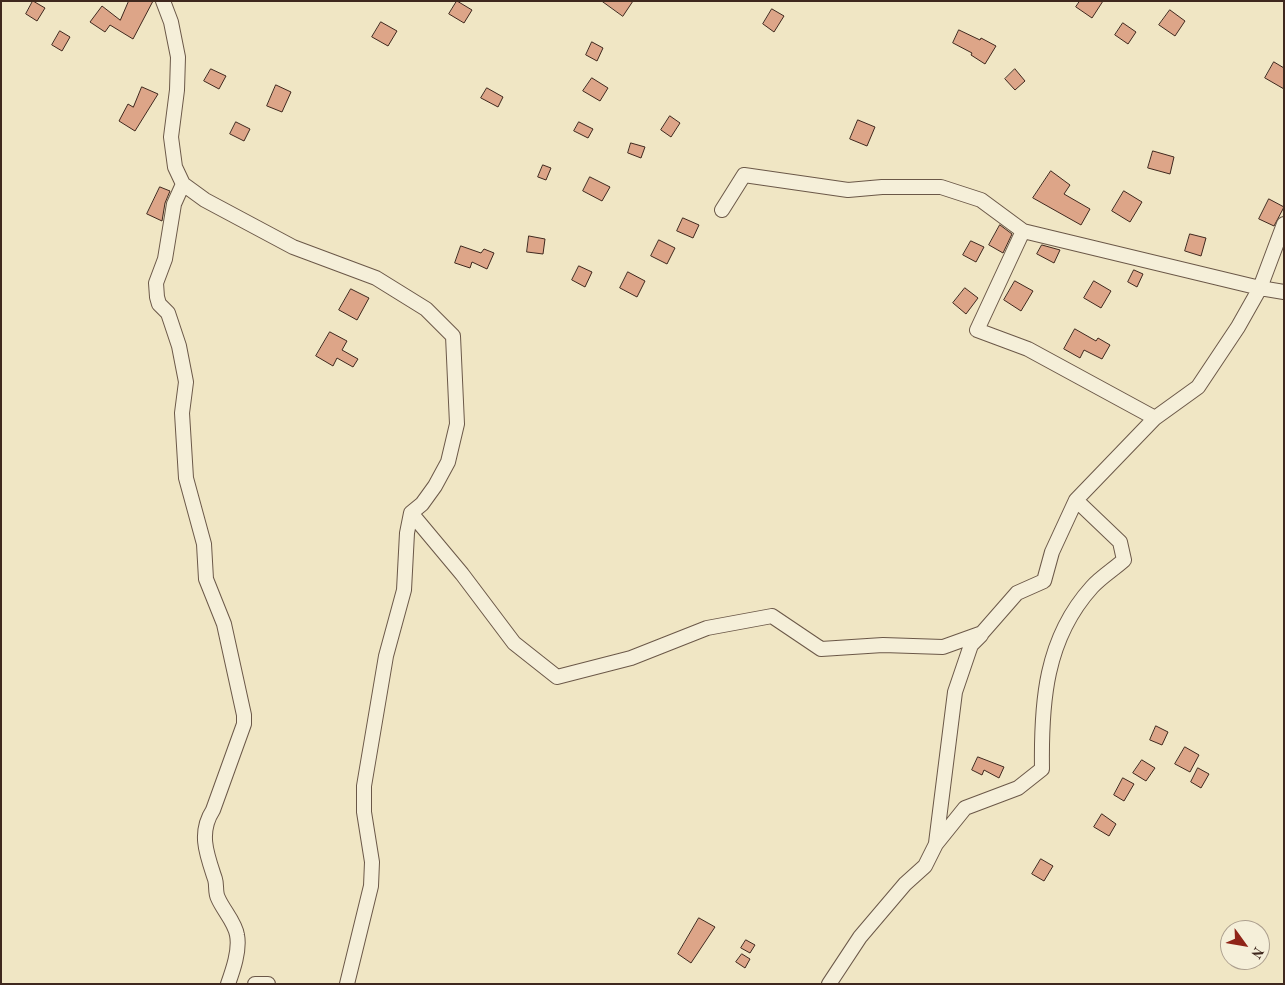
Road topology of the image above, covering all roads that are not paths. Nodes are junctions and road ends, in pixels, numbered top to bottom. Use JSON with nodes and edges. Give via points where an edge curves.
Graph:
{"nodes":[{"id":1,"x":163,"y":1,"type":"edge"},
{"id":2,"x":183,"y":184,"type":"junction"},
{"id":3,"x":722,"y":210,"type":"dead end"},
{"id":4,"x":1284,"y":224,"type":"edge"},
{"id":5,"x":1023,"y":231,"type":"junction"},
{"id":6,"x":1260,"y":288,"type":"junction"},
{"id":7,"x":1284,"y":292,"type":"edge"},
{"id":8,"x":1155,"y":418,"type":"junction"},
{"id":9,"x":1076,"y":500,"type":"junction"},
{"id":10,"x":411,"y":513,"type":"junction"},
{"id":11,"x":982,"y":633,"type":"junction"},
{"id":12,"x":936,"y":844,"type":"junction"},
{"id":13,"x":228,"y":984,"type":"edge"},
{"id":14,"x":255,"y":984,"type":"edge"},
{"id":15,"x":268,"y":984,"type":"edge"},
{"id":16,"x":346,"y":984,"type":"edge"},
{"id":17,"x":829,"y":984,"type":"edge"}],
"edges":[{"from":1,"to":2,"type":"street","via":[[178,57],[171,137],[175,167]]},
{"from":2,"to":10,"type":"street","via":[[205,200],[293,247],[376,278],[426,309],[453,336],[457,424],[448,462],[422,504]]},
{"from":2,"to":13,"type":"street","via":[[174,204],[165,259],[156,283],[159,304],[168,313],[179,346],[186,382],[182,413],[186,478],[204,544],[206,579],[224,624],[244,715],[244,724],[204,833],[205,853],[216,882],[216,896],[238,935],[235,964]]},
{"from":3,"to":5,"type":"street","via":[[744,175],[848,190],[941,188],[981,200]]},
{"from":4,"to":6,"type":"street"},
{"from":5,"to":6,"type":"street"},
{"from":5,"to":8,"type":"street","via":[[977,330],[1028,349]]},
{"from":6,"to":7,"type":"street"},
{"from":6,"to":8,"type":"street","via":[[1198,387]]},
{"from":8,"to":9,"type":"street"},
{"from":9,"to":11,"type":"street","via":[[1052,552],[1044,581],[1017,593]]},
{"from":9,"to":12,"type":"street","via":[[1120,542],[1124,560],[1092,586],[1060,634],[1051,662],[1041,718],[1042,769],[1018,788],[965,808]]},
{"from":10,"to":11,"type":"street","via":[[514,643],[558,677],[631,658],[707,628],[772,616],[821,649],[943,646]]},
{"from":10,"to":16,"type":"street","via":[[404,590],[386,656],[364,786],[364,812],[372,862],[371,886]]},
{"from":11,"to":12,"type":"street","via":[[971,645],[955,692]]},
{"from":12,"to":17,"type":"street","via":[[925,866],[905,884],[860,937]]},
{"from":14,"to":15,"type":"street"}]}
